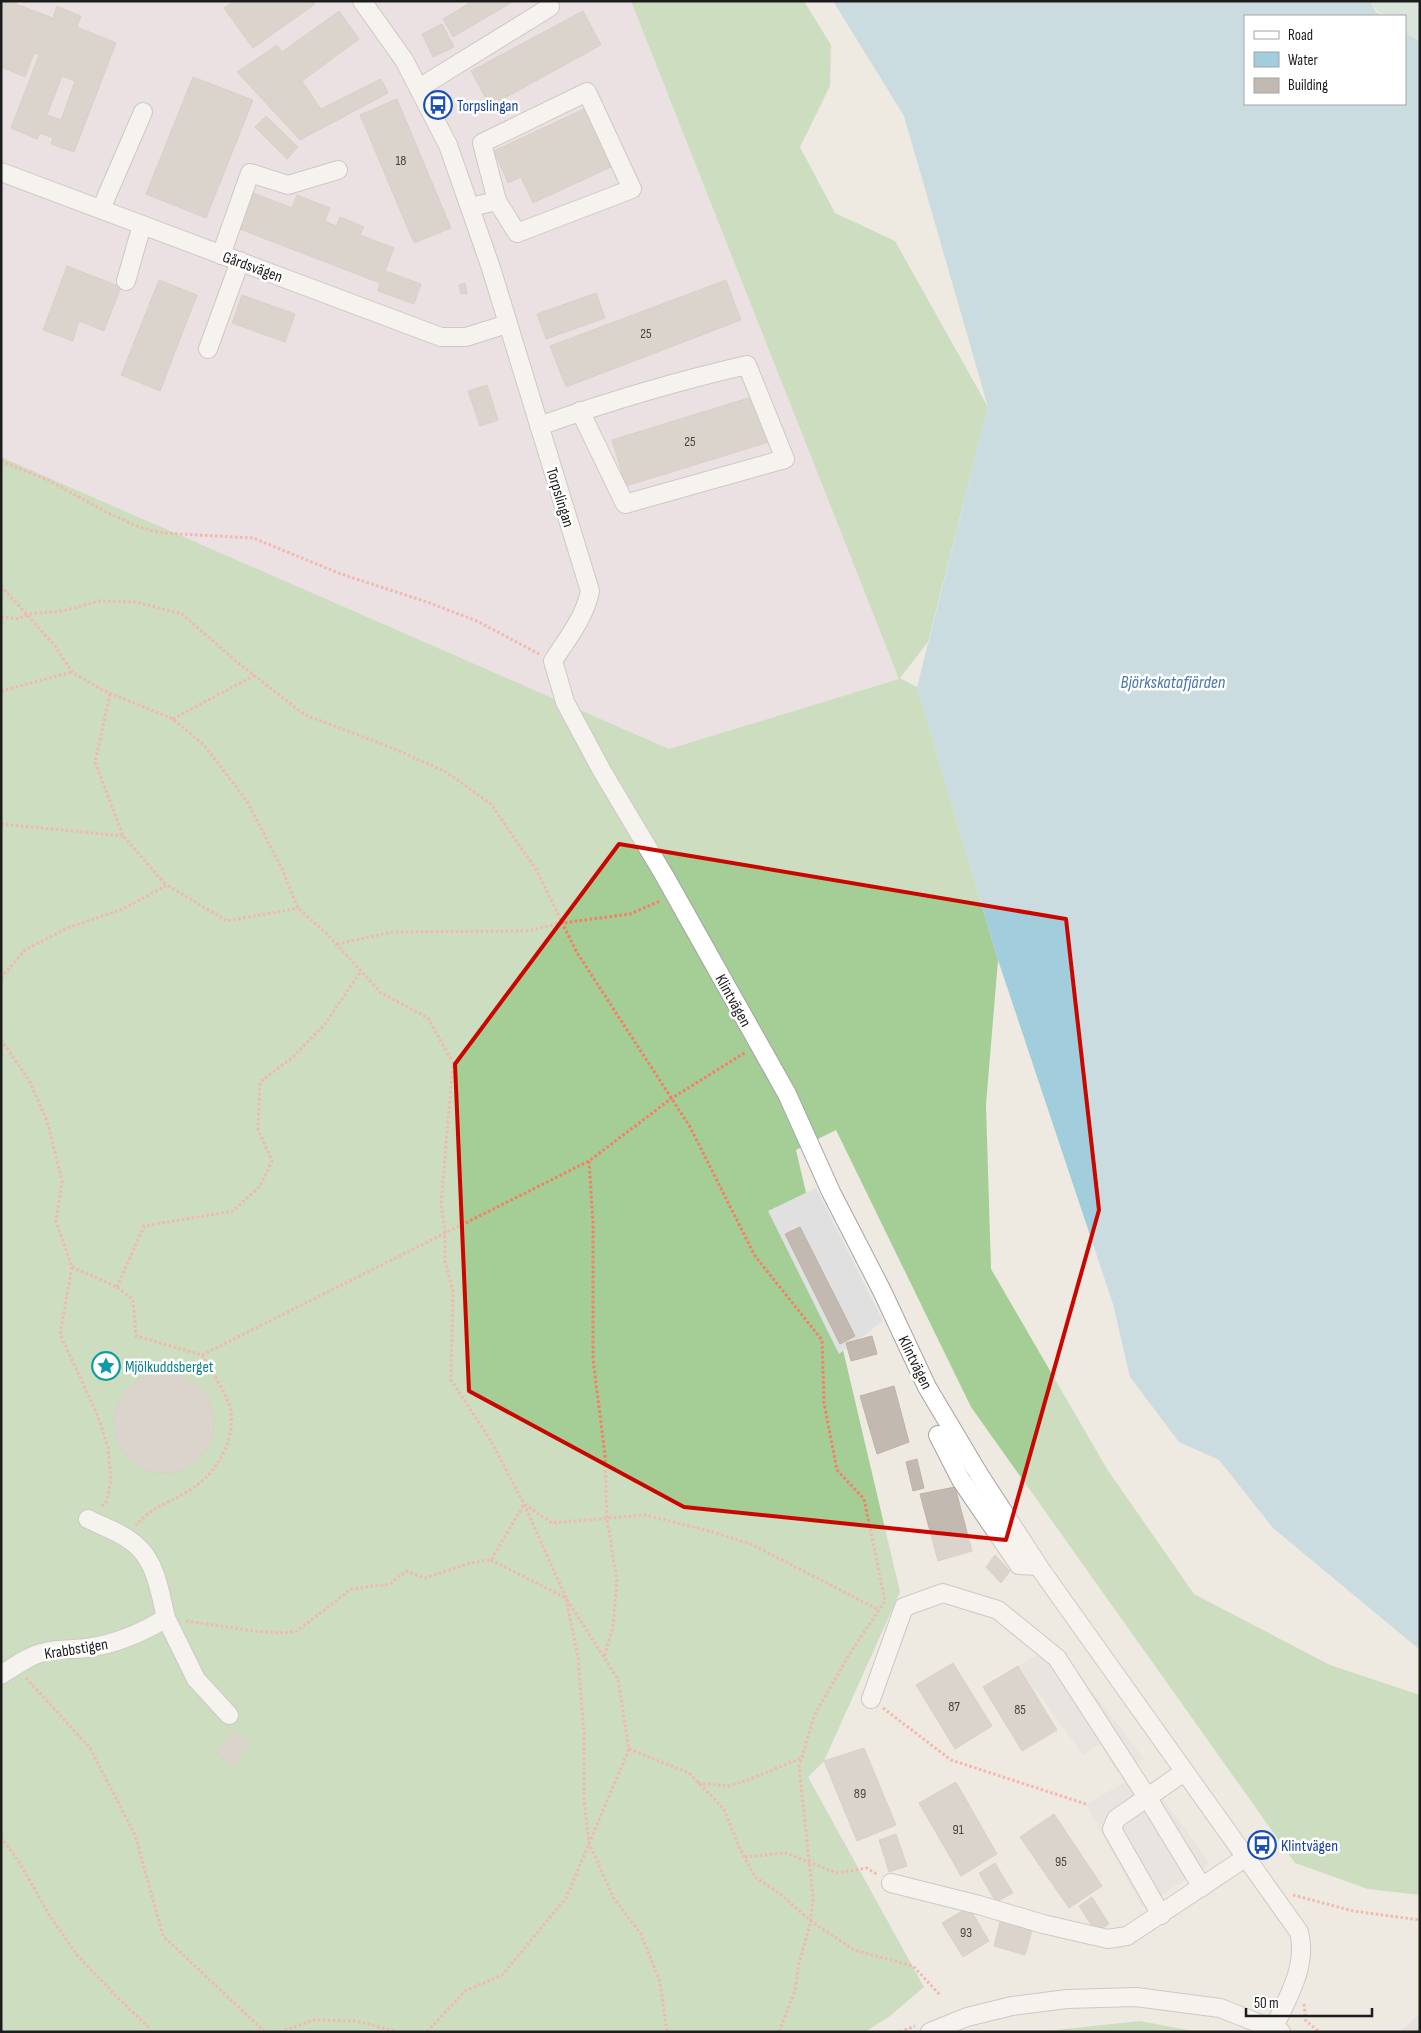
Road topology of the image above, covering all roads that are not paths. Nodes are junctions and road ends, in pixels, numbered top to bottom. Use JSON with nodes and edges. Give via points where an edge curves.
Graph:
{"nodes":[{"id":1,"x":362,"y":1,"type":"edge"},
{"id":2,"x":550,"y":8,"type":"dead end"},
{"id":3,"x":419,"y":88,"type":"junction"},
{"id":4,"x":143,"y":112,"type":"dead end"},
{"id":5,"x":338,"y":170,"type":"dead end"},
{"id":6,"x":1,"y":172,"type":"edge"},
{"id":7,"x":497,"y":201,"type":"junction"},
{"id":8,"x":470,"y":207,"type":"junction"},
{"id":9,"x":100,"y":209,"type":"junction"},
{"id":10,"x":142,"y":225,"type":"junction"},
{"id":11,"x":221,"y":255,"type":"junction"},
{"id":12,"x":240,"y":261,"type":"junction"},
{"id":13,"x":126,"y":281,"type":"dead end"},
{"id":14,"x":507,"y":324,"type":"junction"},
{"id":15,"x":208,"y":349,"type":"dead end"},
{"id":16,"x":580,"y":411,"type":"junction"},
{"id":17,"x":539,"y":426,"type":"junction"},
{"id":18,"x":553,"y":661,"type":"joint"},
{"id":19,"x":938,"y":1435,"type":"dead end"},
{"id":20,"x":88,"y":1519,"type":"road end"},
{"id":21,"x":1038,"y":1566,"type":"junction"},
{"id":22,"x":166,"y":1618,"type":"junction"},
{"id":23,"x":8,"y":1670,"type":"edge"},
{"id":24,"x":871,"y":1699,"type":"road end"},
{"id":25,"x":229,"y":1715,"type":"dead end"},
{"id":26,"x":1184,"y":1772,"type":"junction"},
{"id":27,"x":1147,"y":1798,"type":"junction"},
{"id":28,"x":1245,"y":1858,"type":"junction"},
{"id":29,"x":891,"y":1883,"type":"road end"},
{"id":30,"x":1202,"y":1887,"type":"junction"},
{"id":31,"x":1160,"y":1915,"type":"junction"},
{"id":32,"x":924,"y":2028,"type":"edge"},
{"id":33,"x":1277,"y":2030,"type":"edge"}],
"edges":[{"from":1,"to":3,"type":"street","name":"Torpslingan","via":[[404,60]]},
{"from":2,"to":3,"type":"street"},
{"from":3,"to":8,"type":"street","name":"Torpslingan","via":[[448,145]]},
{"from":4,"to":9,"type":"street"},
{"from":5,"to":11,"type":"street","via":[[288,184],[250,173]]},
{"from":6,"to":9,"type":"street","name":"Gårdsvägen"},
{"from":7,"to":7,"type":"street","via":[[482,143],[587,92],[632,189],[517,233]]},
{"from":7,"to":8,"type":"street"},
{"from":8,"to":14,"type":"street","name":"Torpslingan"},
{"from":9,"to":10,"type":"street","name":"Gårdsvägen"},
{"from":10,"to":11,"type":"street","name":"Gårdsvägen"},
{"from":10,"to":13,"type":"street"},
{"from":11,"to":12,"type":"street","name":"Gårdsvägen"},
{"from":12,"to":14,"type":"street","name":"Gårdsvägen","via":[[442,336],[466,337]]},
{"from":12,"to":15,"type":"street"},
{"from":14,"to":17,"type":"street","name":"Torpslingan"},
{"from":16,"to":16,"type":"street","via":[[747,365],[785,459],[625,504]]},
{"from":16,"to":17,"type":"street"},
{"from":17,"to":18,"type":"street","name":"Torpslingan","via":[[590,591],[581,617]]},
{"from":18,"to":21,"type":"street","name":"Klintvägen","via":[[565,702],[602,771],[787,1094],[830,1192],[927,1387]]},
{"from":19,"to":21,"type":"street","via":[[961,1480],[1019,1565]]},
{"from":20,"to":22,"type":"street","via":[[138,1547],[149,1561]]},
{"from":21,"to":26,"type":"street","name":"Klintvägen"},
{"from":22,"to":23,"type":"street","name":"Krabbstigen","via":[[109,1644],[46,1651]]},
{"from":22,"to":25,"type":"street","via":[[196,1679]]},
{"from":24,"to":27,"type":"street","via":[[904,1607],[943,1593],[998,1610],[1057,1658]]},
{"from":26,"to":27,"type":"street"},
{"from":26,"to":28,"type":"street","name":"Klintvägen"},
{"from":27,"to":30,"type":"street"},
{"from":27,"to":31,"type":"street","via":[[1116,1819],[1112,1829]]},
{"from":28,"to":30,"type":"street"},
{"from":28,"to":33,"type":"street","name":"Klintvägen","via":[[1299,1932],[1301,1940],[1300,1966]]},
{"from":29,"to":31,"type":"street","via":[[1108,1939],[1127,1936]]},
{"from":30,"to":31,"type":"street"},
{"from":32,"to":33,"type":"street","name":"Klintvägen","via":[[1012,2006],[1067,1999],[1136,1997],[1220,2008]]}]}
